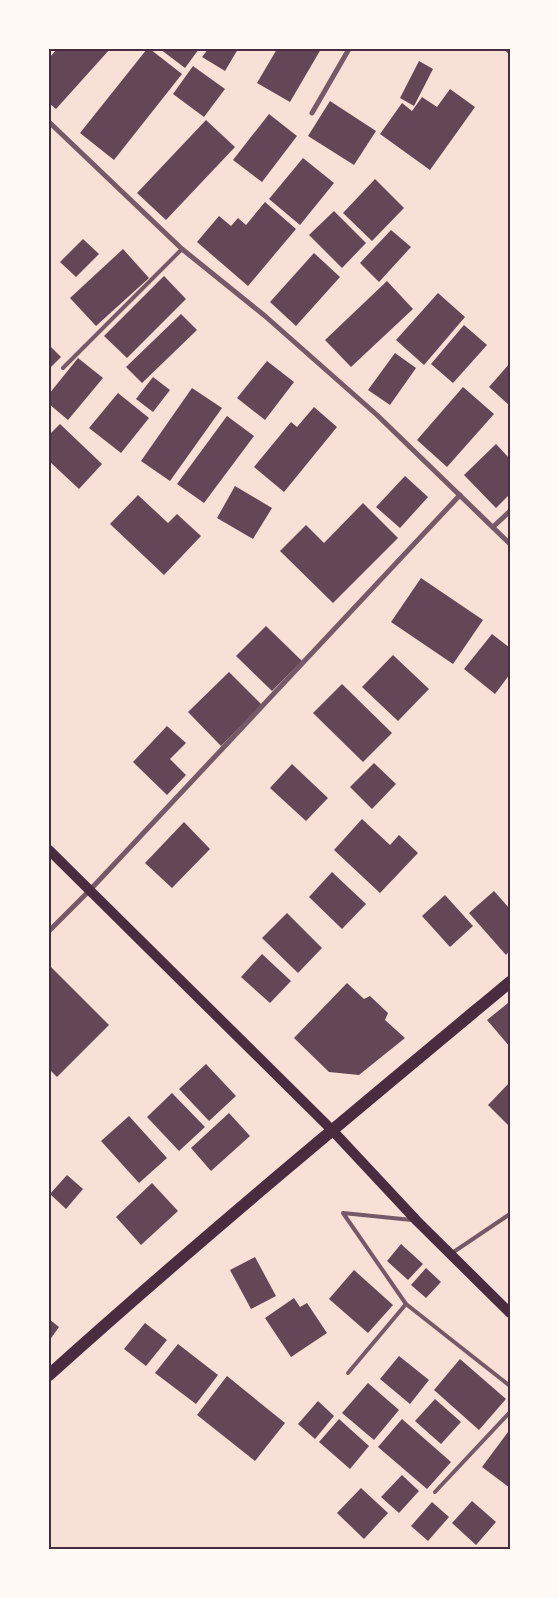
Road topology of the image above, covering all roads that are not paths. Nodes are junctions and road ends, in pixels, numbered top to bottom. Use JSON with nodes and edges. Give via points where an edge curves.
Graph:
{"nodes":[{"id":1,"x":349,"y":49,"type":"edge"},
{"id":2,"x":507,"y":49,"type":"edge"},
{"id":3,"x":510,"y":52,"type":"edge"},
{"id":4,"x":312,"y":113,"type":"dead end"},
{"id":5,"x":49,"y":122,"type":"edge"},
{"id":6,"x":182,"y":249,"type":"junction"},
{"id":7,"x":63,"y":368,"type":"dead end"},
{"id":8,"x":460,"y":495,"type":"junction"},
{"id":9,"x":510,"y":511,"type":"edge"},
{"id":10,"x":493,"y":528,"type":"junction"},
{"id":11,"x":510,"y":544,"type":"edge"},
{"id":12,"x":49,"y":850,"type":"edge"},
{"id":13,"x":90,"y":890,"type":"junction"},
{"id":14,"x":49,"y":930,"type":"edge"},
{"id":15,"x":510,"y":982,"type":"edge"},
{"id":16,"x":332,"y":1130,"type":"junction"},
{"id":17,"x":510,"y":1214,"type":"edge"},
{"id":18,"x":417,"y":1221,"type":"junction"},
{"id":19,"x":450,"y":1254,"type":"junction"},
{"id":20,"x":406,"y":1304,"type":"junction"},
{"id":21,"x":510,"y":1313,"type":"edge"},
{"id":22,"x":348,"y":1373,"type":"dead end"},
{"id":23,"x":49,"y":1375,"type":"edge"},
{"id":24,"x":510,"y":1386,"type":"edge"},
{"id":25,"x":510,"y":1412,"type":"edge"},
{"id":26,"x":435,"y":1492,"type":"dead end"}],
"edges":[{"from":1,"to":4,"type":"street"},
{"from":2,"to":3,"type":"street"},
{"from":5,"to":6,"type":"street"},
{"from":6,"to":7,"type":"lane"},
{"from":6,"to":8,"type":"street","via":[[265,316]]},
{"from":8,"to":10,"type":"street"},
{"from":8,"to":13,"type":"street"},
{"from":9,"to":10,"type":"street"},
{"from":10,"to":11,"type":"street"},
{"from":12,"to":13,"type":"main road"},
{"from":13,"to":14,"type":"street"},
{"from":13,"to":16,"type":"main road"},
{"from":15,"to":16,"type":"main road"},
{"from":16,"to":18,"type":"main road"},
{"from":16,"to":23,"type":"main road","via":[[150,1284]]},
{"from":17,"to":19,"type":"lane"},
{"from":18,"to":19,"type":"main road"},
{"from":18,"to":20,"type":"lane","via":[[343,1213]]},
{"from":19,"to":21,"type":"main road"},
{"from":20,"to":22,"type":"lane"},
{"from":20,"to":24,"type":"lane"},
{"from":25,"to":26,"type":"lane"}]}
